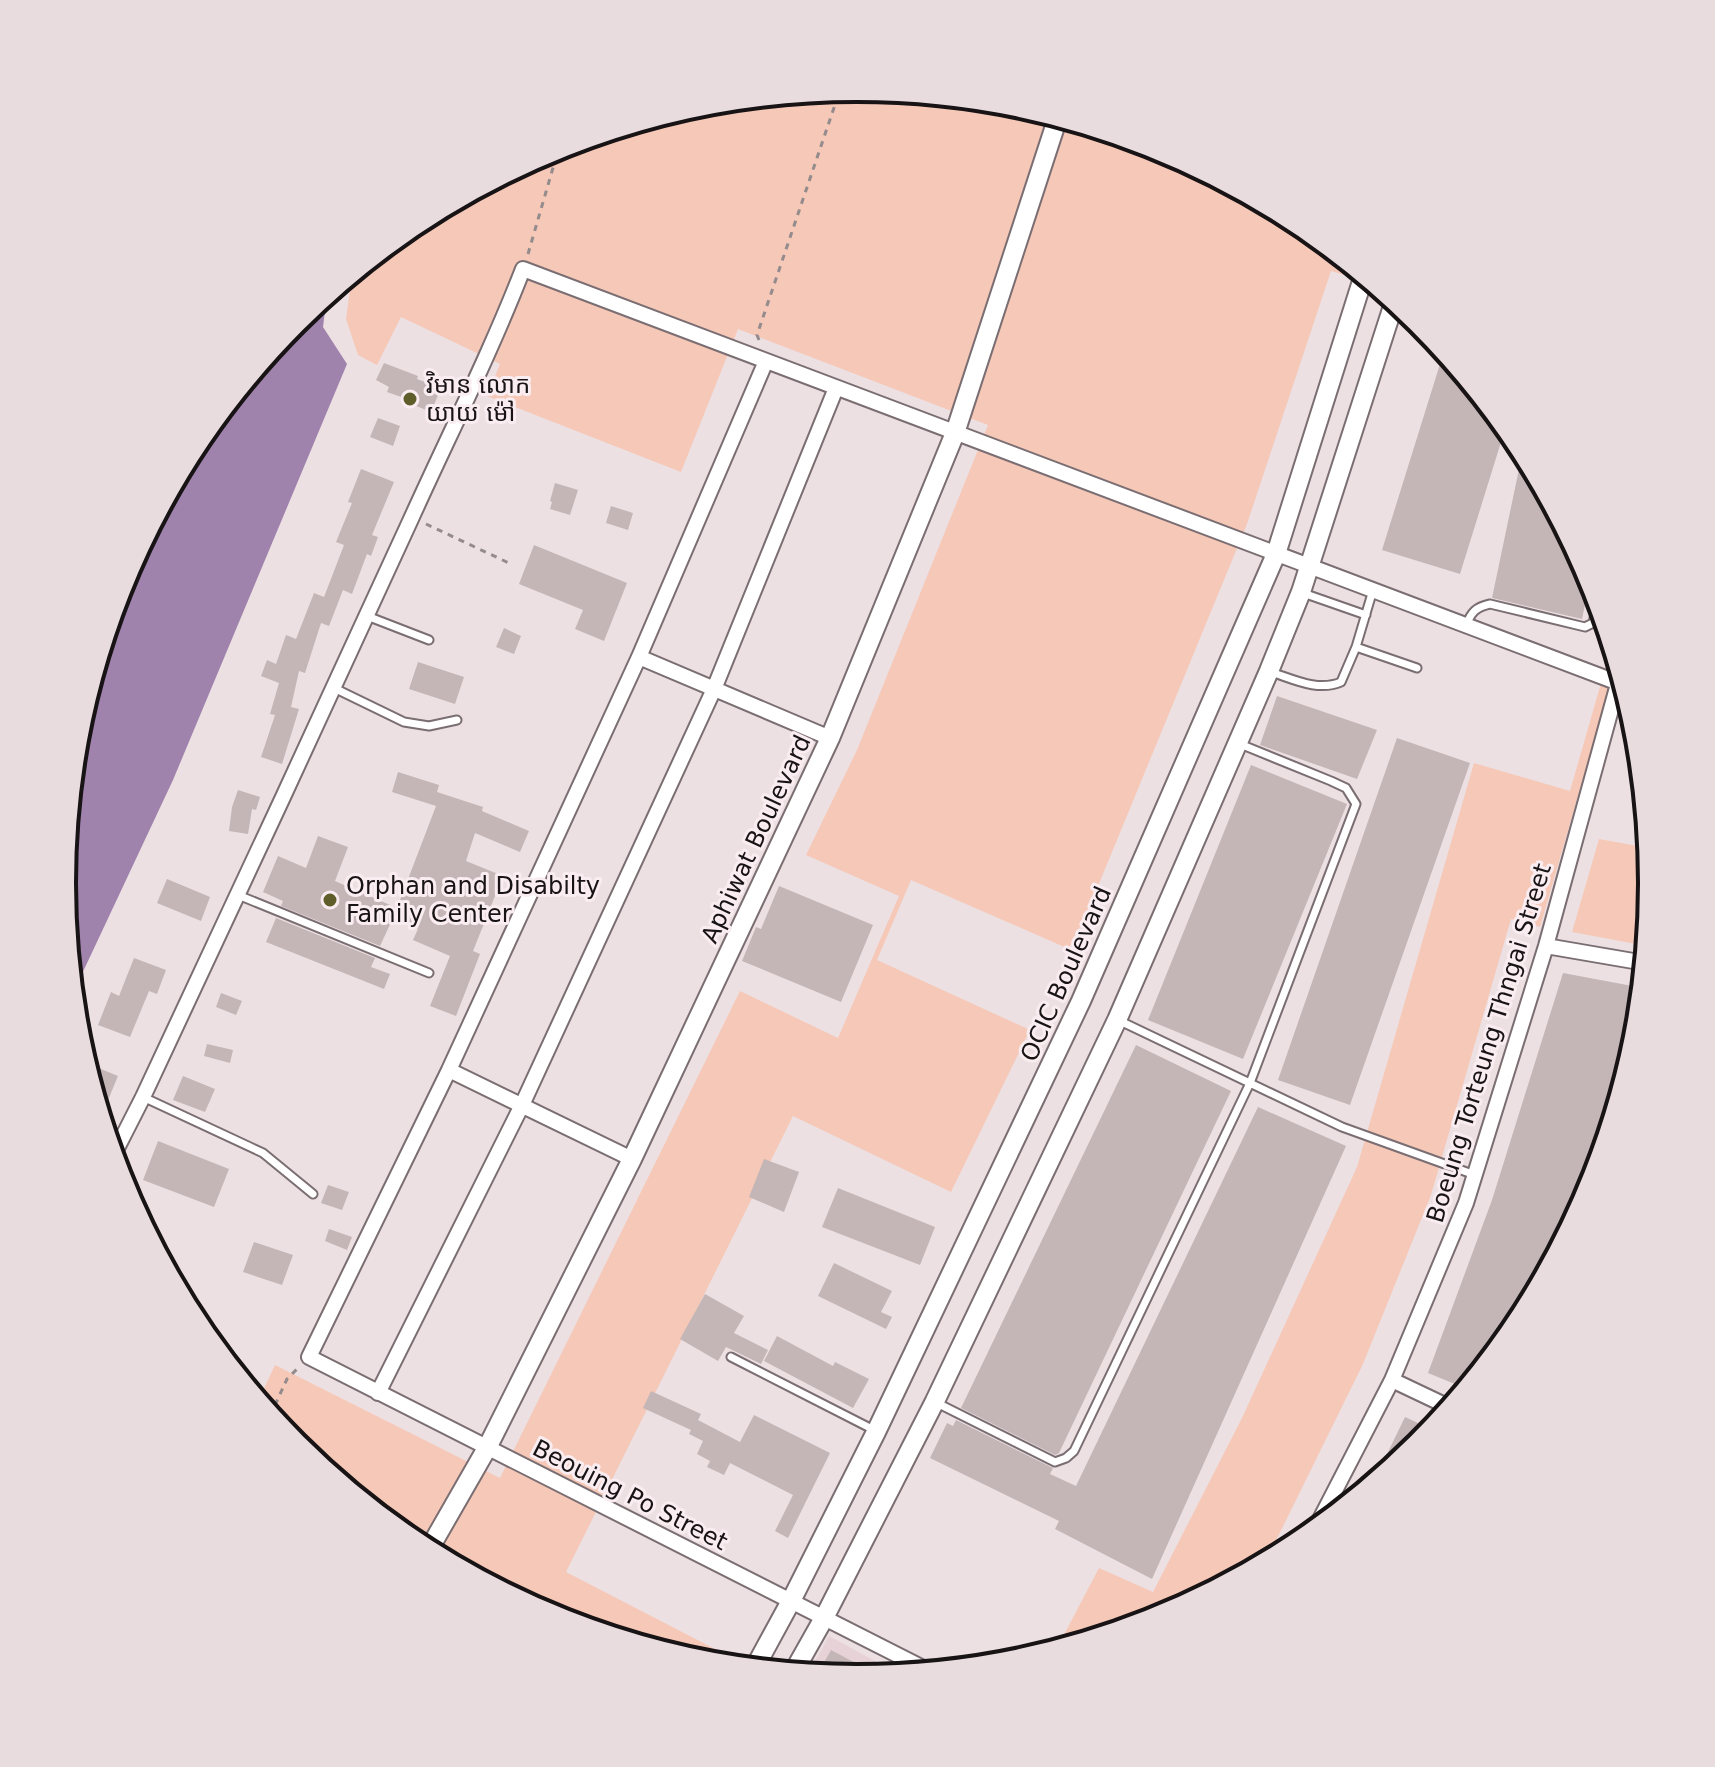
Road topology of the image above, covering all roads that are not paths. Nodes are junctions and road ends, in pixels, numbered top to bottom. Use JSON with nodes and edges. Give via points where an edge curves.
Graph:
{"nodes":[{"id":1,"x":1055,"y":128,"type":"edge"},
{"id":2,"x":1361,"y":286,"type":"edge"},
{"id":3,"x":1391,"y":313,"type":"edge"},
{"id":4,"x":766,"y":361,"type":"junction"},
{"id":5,"x":836,"y":388,"type":"junction"},
{"id":6,"x":955,"y":433,"type":"junction"},
{"id":7,"x":1276,"y":554,"type":"junction"},
{"id":8,"x":1310,"y":567,"type":"junction"},
{"id":9,"x":1373,"y":590,"type":"junction"},
{"id":10,"x":1301,"y":592,"type":"junction"},
{"id":11,"x":1366,"y":615,"type":"junction"},
{"id":12,"x":367,"y":616,"type":"junction"},
{"id":13,"x":1594,"y":620,"type":"edge"},
{"id":14,"x":1466,"y":626,"type":"junction"},
{"id":15,"x":429,"y":640,"type":"dead end"},
{"id":16,"x":1356,"y":647,"type":"junction"},
{"id":17,"x":639,"y":657,"type":"junction"},
{"id":18,"x":1417,"y":668,"type":"dead end"},
{"id":19,"x":1269,"y":671,"type":"junction"},
{"id":20,"x":1611,"y":677,"type":"edge"},
{"id":21,"x":334,"y":688,"type":"junction"},
{"id":22,"x":714,"y":689,"type":"junction"},
{"id":23,"x":1616,"y":698,"type":"edge"},
{"id":24,"x":457,"y":720,"type":"dead end"},
{"id":25,"x":830,"y":738,"type":"junction"},
{"id":26,"x":1238,"y":744,"type":"junction"},
{"id":27,"x":238,"y":895,"type":"junction"},
{"id":28,"x":1546,"y":946,"type":"junction"},
{"id":29,"x":1634,"y":961,"type":"edge"},
{"id":30,"x":429,"y":973,"type":"dead end"},
{"id":31,"x":1117,"y":1020,"type":"junction"},
{"id":32,"x":449,"y":1070,"type":"junction"},
{"id":33,"x":1250,"y":1083,"type":"junction"},
{"id":34,"x":143,"y":1097,"type":"junction"},
{"id":35,"x":522,"y":1105,"type":"junction"},
{"id":36,"x":117,"y":1134,"type":"edge"},
{"id":37,"x":632,"y":1159,"type":"junction"},
{"id":38,"x":1475,"y":1175,"type":"junction"},
{"id":39,"x":313,"y":1194,"type":"dead end"},
{"id":40,"x":731,"y":1357,"type":"dead end"},
{"id":41,"x":1392,"y":1380,"type":"junction"},
{"id":42,"x":378,"y":1393,"type":"junction"},
{"id":43,"x":935,"y":1401,"type":"junction"},
{"id":44,"x":1441,"y":1403,"type":"edge"},
{"id":45,"x":876,"y":1432,"type":"junction"},
{"id":46,"x":487,"y":1448,"type":"junction"},
{"id":47,"x":1325,"y":1510,"type":"edge"},
{"id":48,"x":434,"y":1540,"type":"edge"},
{"id":49,"x":791,"y":1601,"type":"junction"},
{"id":50,"x":824,"y":1618,"type":"junction"},
{"id":51,"x":760,"y":1658,"type":"edge"},
{"id":52,"x":799,"y":1662,"type":"edge"},
{"id":53,"x":912,"y":1663,"type":"edge"}],
"edges":[{"from":1,"to":6,"type":"street","name":"Aphiwat Boulevard"},
{"from":2,"to":7,"type":"street","name":"OCIC Boulevard"},
{"from":3,"to":8,"type":"street"},
{"from":4,"to":5,"type":"street"},
{"from":4,"to":12,"type":"street","via":[[523,269]]},
{"from":4,"to":17,"type":"street"},
{"from":5,"to":6,"type":"street"},
{"from":5,"to":22,"type":"street"},
{"from":6,"to":7,"type":"street"},
{"from":6,"to":25,"type":"street","name":"Aphiwat Boulevard"},
{"from":7,"to":8,"type":"street"},
{"from":7,"to":45,"type":"street","name":"OCIC Boulevard","via":[[1081,1001]]},
{"from":8,"to":9,"type":"street"},
{"from":8,"to":10,"type":"street"},
{"from":9,"to":11,"type":"lane"},
{"from":9,"to":14,"type":"street"},
{"from":10,"to":11,"type":"lane"},
{"from":10,"to":19,"type":"street"},
{"from":11,"to":16,"type":"lane"},
{"from":12,"to":15,"type":"lane"},
{"from":12,"to":21,"type":"street"},
{"from":13,"to":14,"type":"lane","via":[[1585,627],[1490,604],[1470,614]]},
{"from":14,"to":20,"type":"street"},
{"from":16,"to":18,"type":"lane"},
{"from":16,"to":19,"type":"lane","via":[[1341,682],[1330,687]]},
{"from":17,"to":22,"type":"street"},
{"from":17,"to":32,"type":"street"},
{"from":19,"to":26,"type":"street"},
{"from":21,"to":24,"type":"lane","via":[[404,722],[429,726]]},
{"from":21,"to":27,"type":"street"},
{"from":22,"to":25,"type":"street"},
{"from":22,"to":35,"type":"street"},
{"from":23,"to":28,"type":"street","name":"Boeung Torteung Thngai Street"},
{"from":25,"to":37,"type":"street","name":"Aphiwat Boulevard"},
{"from":26,"to":31,"type":"street"},
{"from":26,"to":33,"type":"lane","via":[[1346,788],[1356,804]]},
{"from":27,"to":30,"type":"lane"},
{"from":27,"to":34,"type":"street"},
{"from":28,"to":29,"type":"street"},
{"from":28,"to":38,"type":"street","name":"Boeung Torteung Thngai Street"},
{"from":31,"to":33,"type":"lane"},
{"from":31,"to":43,"type":"street"},
{"from":32,"to":35,"type":"street"},
{"from":32,"to":42,"type":"street","name":"Beouing Po Street","via":[[309,1357]]},
{"from":33,"to":38,"type":"lane","via":[[1342,1127]]},
{"from":33,"to":43,"type":"lane","via":[[1074,1451],[1055,1462]]},
{"from":34,"to":36,"type":"street"},
{"from":34,"to":39,"type":"lane","via":[[263,1153]]},
{"from":35,"to":37,"type":"street"},
{"from":35,"to":42,"type":"street"},
{"from":37,"to":46,"type":"street","name":"Aphiwat Boulevard"},
{"from":38,"to":41,"type":"street","name":"Boeung Torteung Thngai Street"},
{"from":40,"to":45,"type":"lane"},
{"from":41,"to":44,"type":"street"},
{"from":41,"to":47,"type":"street","name":"Boeung Torteung Thngai Street"},
{"from":42,"to":46,"type":"street","name":"Beouing Po Street"},
{"from":43,"to":50,"type":"street"},
{"from":45,"to":49,"type":"street","name":"OCIC Boulevard"},
{"from":46,"to":48,"type":"street","name":"Aphiwat Boulevard"},
{"from":46,"to":49,"type":"street","name":"Beouing Po Street"},
{"from":49,"to":50,"type":"street","name":"Beouing Po Street"},
{"from":49,"to":51,"type":"street","name":"OCIC Boulevard"},
{"from":50,"to":52,"type":"street"},
{"from":50,"to":53,"type":"street","name":"Beouing Po Street"}]}
